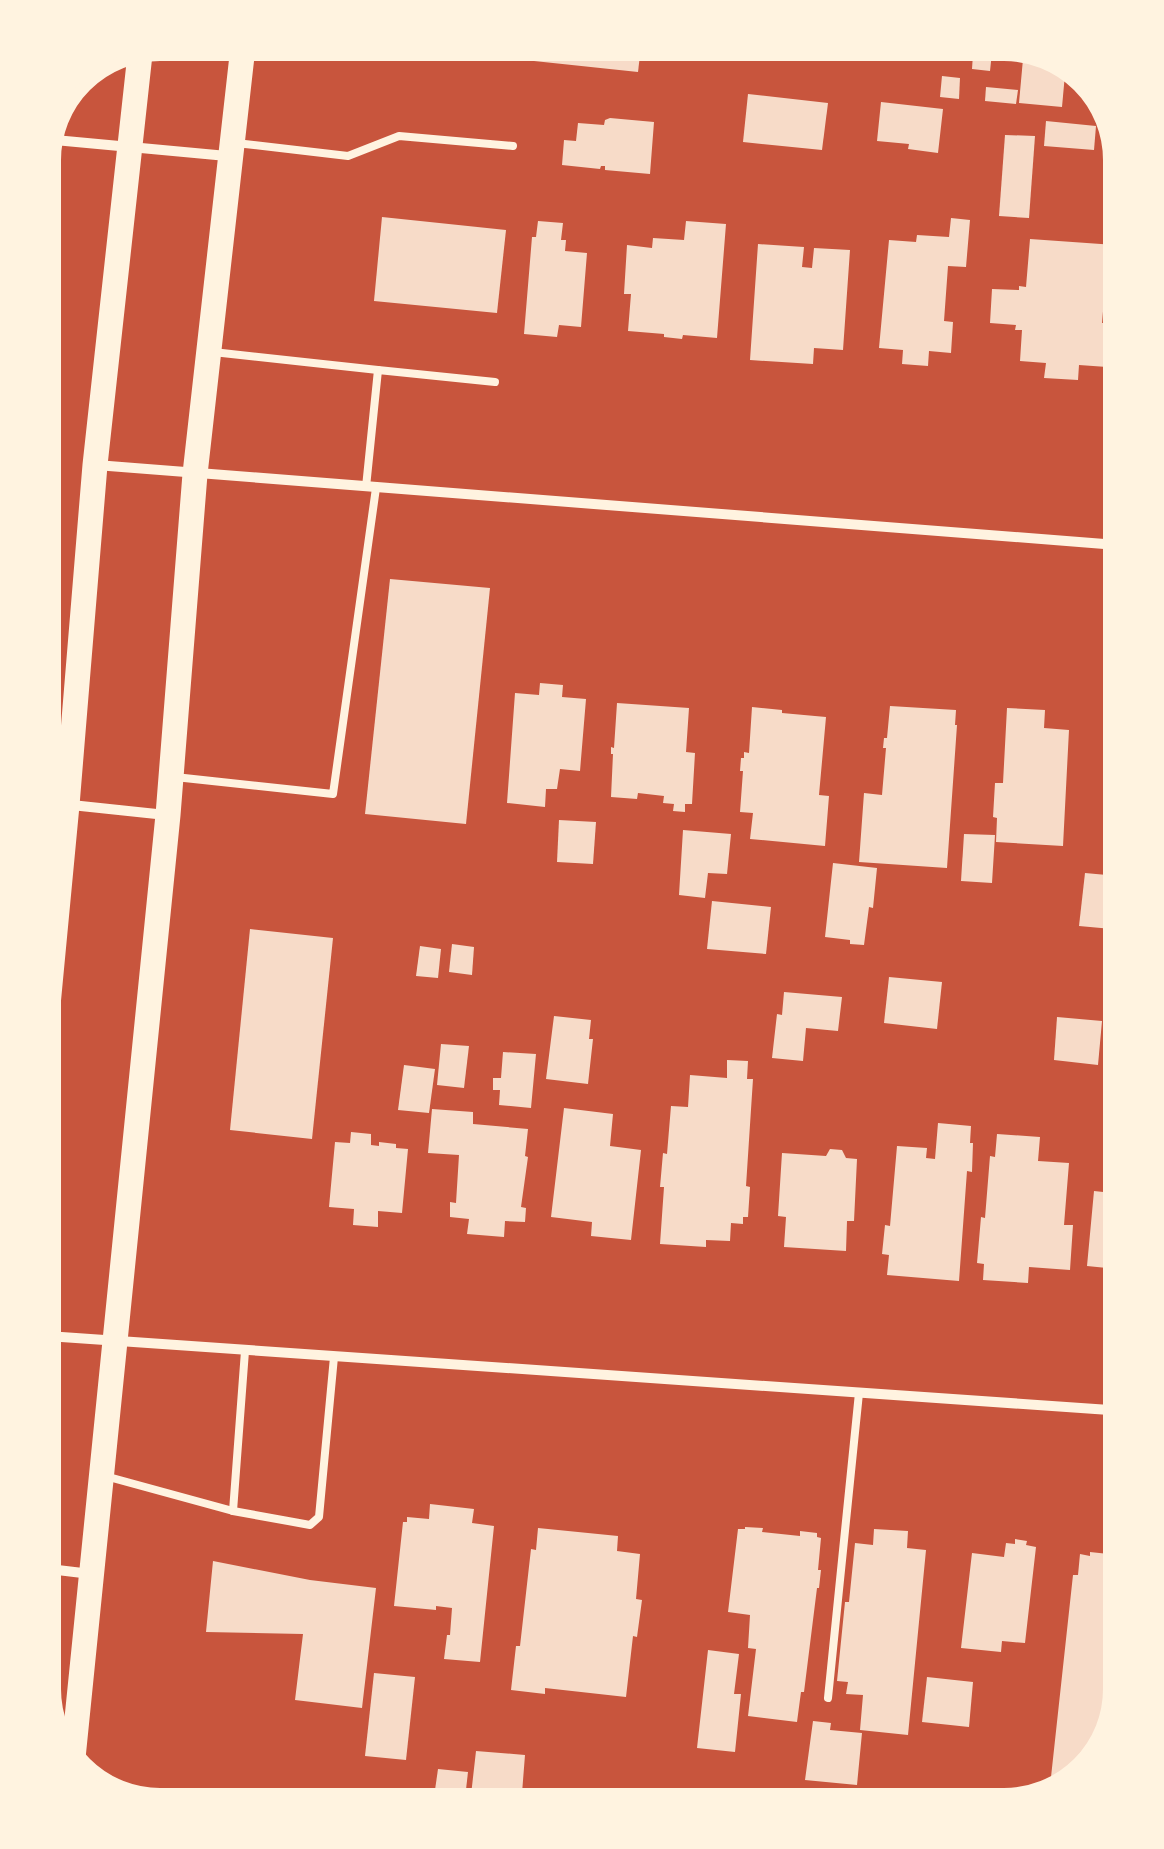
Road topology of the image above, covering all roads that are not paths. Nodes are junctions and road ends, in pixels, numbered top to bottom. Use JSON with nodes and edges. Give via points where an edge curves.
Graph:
{"nodes":[{"id":1,"x":242,"y":55,"type":"edge"},
{"id":2,"x":141,"y":57,"type":"edge"},
{"id":3,"x":58,"y":139,"type":"edge"},
{"id":4,"x":513,"y":146,"type":"dead end"},
{"id":5,"x":130,"y":147,"type":"junction"},
{"id":6,"x":231,"y":150,"type":"junction"},
{"id":7,"x":209,"y":352,"type":"junction"},
{"id":8,"x":378,"y":370,"type":"junction"},
{"id":9,"x":495,"y":382,"type":"dead end"},
{"id":10,"x":95,"y":465,"type":"junction"},
{"id":11,"x":196,"y":474,"type":"junction"},
{"id":12,"x":371,"y":488,"type":"junction"},
{"id":13,"x":1109,"y":543,"type":"edge"},
{"id":14,"x":171,"y":777,"type":"junction"},
{"id":15,"x":55,"y":804,"type":"edge"},
{"id":16,"x":168,"y":815,"type":"junction"},
{"id":17,"x":55,"y":1337,"type":"edge"},
{"id":18,"x":113,"y":1342,"type":"junction"},
{"id":19,"x":244,"y":1351,"type":"junction"},
{"id":20,"x":334,"y":1357,"type":"junction"},
{"id":21,"x":860,"y":1393,"type":"junction"},
{"id":22,"x":1109,"y":1409,"type":"edge"},
{"id":23,"x":100,"y":1474,"type":"junction"},
{"id":24,"x":234,"y":1511,"type":"junction"},
{"id":25,"x":55,"y":1570,"type":"edge"},
{"id":26,"x":91,"y":1574,"type":"junction"},
{"id":27,"x":828,"y":1698,"type":"dead end"},
{"id":28,"x":74,"y":1748,"type":"edge"}],
"edges":[{"from":1,"to":6,"type":"main road"},
{"from":2,"to":5,"type":"main road"},
{"from":3,"to":5,"type":"street"},
{"from":4,"to":6,"type":"lane","via":[[399,136],[348,156]]},
{"from":5,"to":6,"type":"street"},
{"from":5,"to":10,"type":"main road"},
{"from":6,"to":7,"type":"main road"},
{"from":7,"to":8,"type":"lane"},
{"from":7,"to":11,"type":"main road"},
{"from":8,"to":9,"type":"lane"},
{"from":8,"to":12,"type":"lane"},
{"from":10,"to":11,"type":"street"},
{"from":10,"to":15,"type":"main road"},
{"from":11,"to":12,"type":"street"},
{"from":11,"to":14,"type":"main road"},
{"from":12,"to":13,"type":"street"},
{"from":12,"to":14,"type":"lane","via":[[334,794]]},
{"from":14,"to":16,"type":"main road"},
{"from":15,"to":16,"type":"street"},
{"from":16,"to":18,"type":"main road"},
{"from":17,"to":18,"type":"street"},
{"from":18,"to":19,"type":"street"},
{"from":18,"to":23,"type":"main road"},
{"from":19,"to":20,"type":"street"},
{"from":19,"to":24,"type":"lane"},
{"from":20,"to":21,"type":"street"},
{"from":20,"to":24,"type":"lane","via":[[319,1517],[310,1525]]},
{"from":21,"to":22,"type":"street"},
{"from":21,"to":27,"type":"lane"},
{"from":23,"to":24,"type":"lane"},
{"from":23,"to":26,"type":"main road"},
{"from":25,"to":26,"type":"street"},
{"from":26,"to":28,"type":"main road"}]}
